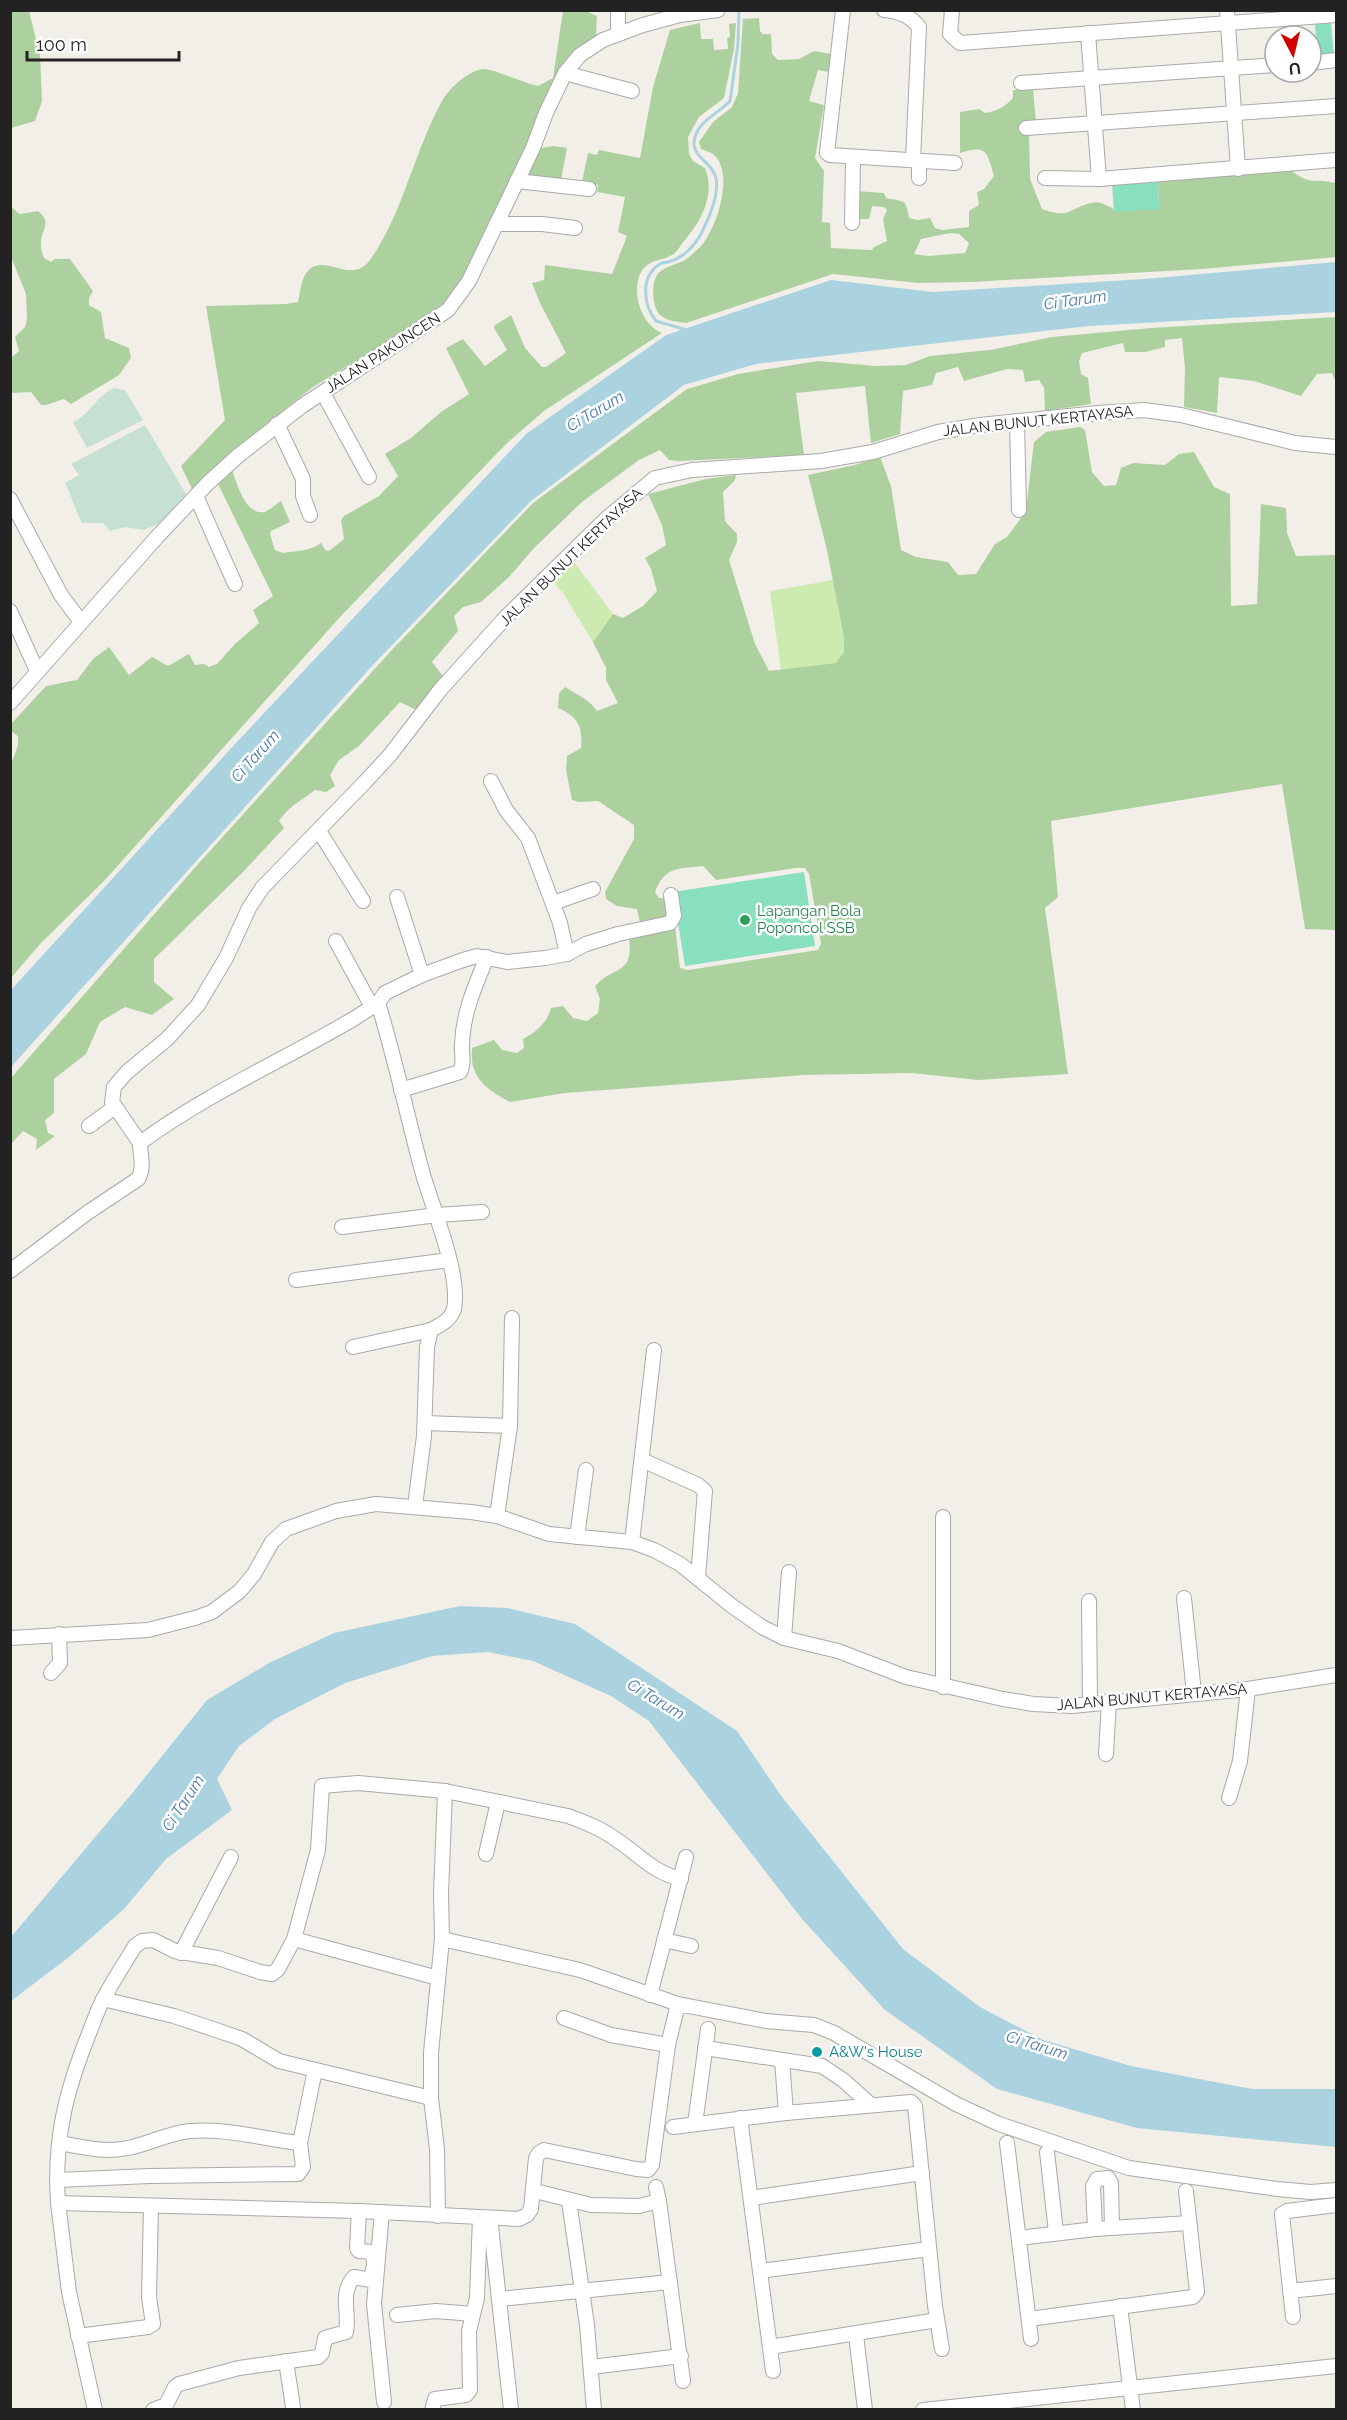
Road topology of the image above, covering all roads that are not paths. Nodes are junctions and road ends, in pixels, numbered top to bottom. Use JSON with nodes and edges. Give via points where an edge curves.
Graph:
{"nodes":[{"id":1,"x":618,"y":10,"type":"edge"},
{"id":2,"x":843,"y":10,"type":"edge"},
{"id":3,"x":884,"y":10,"type":"edge"},
{"id":4,"x":952,"y":10,"type":"edge"},
{"id":5,"x":717,"y":11,"type":"edge"},
{"id":6,"x":1336,"y":15,"type":"edge"},
{"id":7,"x":1227,"y":17,"type":"edge"},
{"id":8,"x":1088,"y":33,"type":"junction"},
{"id":9,"x":618,"y":34,"type":"junction"},
{"id":10,"x":1263,"y":66,"type":"edge"},
{"id":11,"x":1231,"y":69,"type":"junction"},
{"id":12,"x":565,"y":73,"type":"junction"},
{"id":13,"x":1092,"y":78,"type":"junction"},
{"id":14,"x":1021,"y":83,"type":"dead end"},
{"id":15,"x":632,"y":91,"type":"dead end"},
{"id":16,"x":1336,"y":106,"type":"edge"},
{"id":17,"x":1236,"y":115,"type":"junction"},
{"id":18,"x":1095,"y":123,"type":"junction"},
{"id":19,"x":1026,"y":128,"type":"dead end"},
{"id":20,"x":853,"y":157,"type":"junction"},
{"id":21,"x":916,"y":160,"type":"junction"},
{"id":22,"x":1336,"y":160,"type":"edge"},
{"id":23,"x":956,"y":163,"type":"dead end"},
{"id":24,"x":1238,"y":169,"type":"junction"},
{"id":25,"x":919,"y":178,"type":"dead end"},
{"id":26,"x":1045,"y":178,"type":"dead end"},
{"id":27,"x":1099,"y":179,"type":"junction"},
{"id":28,"x":517,"y":181,"type":"junction"},
{"id":29,"x":589,"y":189,"type":"dead end"},
{"id":30,"x":852,"y":223,"type":"dead end"},
{"id":31,"x":496,"y":224,"type":"junction"},
{"id":32,"x":575,"y":228,"type":"dead end"},
{"id":33,"x":323,"y":393,"type":"junction"},
{"id":34,"x":1017,"y":421,"type":"junction"},
{"id":35,"x":277,"y":423,"type":"junction"},
{"id":36,"x":1336,"y":447,"type":"edge"},
{"id":37,"x":369,"y":477,"type":"dead end"},
{"id":38,"x":196,"y":496,"type":"junction"},
{"id":39,"x":10,"y":499,"type":"edge"},
{"id":40,"x":1019,"y":510,"type":"dead end"},
{"id":41,"x":310,"y":515,"type":"dead end"},
{"id":42,"x":235,"y":584,"type":"dead end"},
{"id":43,"x":10,"y":611,"type":"edge"},
{"id":44,"x":81,"y":622,"type":"junction"},
{"id":45,"x":37,"y":670,"type":"junction"},
{"id":46,"x":10,"y":703,"type":"edge"},
{"id":47,"x":491,"y":781,"type":"dead end"},
{"id":48,"x":319,"y":831,"type":"junction"},
{"id":49,"x":593,"y":889,"type":"dead end"},
{"id":50,"x":671,"y":895,"type":"dead end"},
{"id":51,"x":397,"y":897,"type":"dead end"},
{"id":52,"x":363,"y":901,"type":"dead end"},
{"id":53,"x":553,"y":903,"type":"junction"},
{"id":54,"x":336,"y":941,"type":"dead end"},
{"id":55,"x":567,"y":954,"type":"junction"},
{"id":56,"x":487,"y":957,"type":"junction"},
{"id":57,"x":422,"y":975,"type":"junction"},
{"id":58,"x":375,"y":1005,"type":"junction"},
{"id":59,"x":401,"y":1090,"type":"junction"},
{"id":60,"x":115,"y":1107,"type":"junction"},
{"id":61,"x":89,"y":1126,"type":"dead end"},
{"id":62,"x":140,"y":1143,"type":"junction"},
{"id":63,"x":482,"y":1212,"type":"dead end"},
{"id":64,"x":437,"y":1215,"type":"junction"},
{"id":65,"x":342,"y":1227,"type":"dead end"},
{"id":66,"x":448,"y":1260,"type":"junction"},
{"id":67,"x":10,"y":1271,"type":"edge"},
{"id":68,"x":296,"y":1280,"type":"dead end"},
{"id":69,"x":512,"y":1318,"type":"dead end"},
{"id":70,"x":431,"y":1330,"type":"junction"},
{"id":71,"x":353,"y":1347,"type":"dead end"},
{"id":72,"x":654,"y":1350,"type":"dead end"},
{"id":73,"x":425,"y":1423,"type":"junction"},
{"id":74,"x":510,"y":1426,"type":"junction"},
{"id":75,"x":642,"y":1460,"type":"junction"},
{"id":76,"x":586,"y":1470,"type":"dead end"},
{"id":77,"x":415,"y":1506,"type":"junction"},
{"id":78,"x":497,"y":1516,"type":"junction"},
{"id":79,"x":943,"y":1517,"type":"dead end"},
{"id":80,"x":577,"y":1537,"type":"junction"},
{"id":81,"x":632,"y":1542,"type":"junction"},
{"id":82,"x":789,"y":1572,"type":"dead end"},
{"id":83,"x":698,"y":1577,"type":"junction"},
{"id":84,"x":1184,"y":1598,"type":"dead end"},
{"id":85,"x":1089,"y":1601,"type":"dead end"},
{"id":86,"x":59,"y":1634,"type":"junction"},
{"id":87,"x":10,"y":1638,"type":"edge"},
{"id":88,"x":784,"y":1638,"type":"junction"},
{"id":89,"x":51,"y":1672,"type":"dead end"},
{"id":90,"x":1336,"y":1675,"type":"edge"},
{"id":91,"x":943,"y":1687,"type":"junction"},
{"id":92,"x":1248,"y":1689,"type":"junction"},
{"id":93,"x":1194,"y":1693,"type":"junction"},
{"id":94,"x":1109,"y":1701,"type":"junction"},
{"id":95,"x":1090,"y":1703,"type":"junction"},
{"id":96,"x":1106,"y":1754,"type":"dead end"},
{"id":97,"x":445,"y":1791,"type":"junction"},
{"id":98,"x":1229,"y":1798,"type":"dead end"},
{"id":99,"x":498,"y":1802,"type":"junction"},
{"id":100,"x":486,"y":1854,"type":"dead end"},
{"id":101,"x":231,"y":1857,"type":"dead end"},
{"id":102,"x":686,"y":1857,"type":"dead end"},
{"id":103,"x":681,"y":1879,"type":"junction"},
{"id":104,"x":294,"y":1939,"type":"junction"},
{"id":105,"x":442,"y":1939,"type":"junction"},
{"id":106,"x":664,"y":1940,"type":"junction"},
{"id":107,"x":691,"y":1946,"type":"dead end"},
{"id":108,"x":181,"y":1953,"type":"junction"},
{"id":109,"x":438,"y":1978,"type":"junction"},
{"id":110,"x":650,"y":1995,"type":"junction"},
{"id":111,"x":103,"y":1999,"type":"junction"},
{"id":112,"x":678,"y":2004,"type":"junction"},
{"id":113,"x":564,"y":2018,"type":"dead end"},
{"id":114,"x":708,"y":2030,"type":"dead end"},
{"id":115,"x":668,"y":2045,"type":"junction"},
{"id":116,"x":705,"y":2048,"type":"junction"},
{"id":117,"x":782,"y":2060,"type":"junction"},
{"id":118,"x":315,"y":2070,"type":"junction"},
{"id":119,"x":430,"y":2097,"type":"junction"},
{"id":120,"x":871,"y":2105,"type":"junction"},
{"id":121,"x":786,"y":2113,"type":"junction"},
{"id":122,"x":740,"y":2118,"type":"junction"},
{"id":123,"x":695,"y":2124,"type":"junction"},
{"id":124,"x":673,"y":2127,"type":"dead end"},
{"id":125,"x":59,"y":2143,"type":"junction"},
{"id":126,"x":300,"y":2143,"type":"junction"},
{"id":127,"x":1007,"y":2143,"type":"dead end"},
{"id":128,"x":1047,"y":2152,"type":"dead end"},
{"id":129,"x":922,"y":2173,"type":"junction"},
{"id":130,"x":57,"y":2180,"type":"junction"},
{"id":131,"x":656,"y":2187,"type":"dead end"},
{"id":132,"x":1336,"y":2190,"type":"edge"},
{"id":133,"x":1186,"y":2191,"type":"dead end"},
{"id":134,"x":539,"y":2192,"type":"dead end"},
{"id":135,"x":751,"y":2198,"type":"junction"},
{"id":136,"x":569,"y":2201,"type":"junction"},
{"id":137,"x":659,"y":2201,"type":"junction"},
{"id":138,"x":58,"y":2203,"type":"junction"},
{"id":139,"x":1336,"y":2205,"type":"edge"},
{"id":140,"x":151,"y":2206,"type":"junction"},
{"id":141,"x":359,"y":2211,"type":"junction"},
{"id":142,"x":382,"y":2212,"type":"junction"},
{"id":143,"x":438,"y":2216,"type":"junction"},
{"id":144,"x":486,"y":2222,"type":"junction"},
{"id":145,"x":1189,"y":2223,"type":"junction"},
{"id":146,"x":1112,"y":2228,"type":"junction"},
{"id":147,"x":1095,"y":2229,"type":"junction"},
{"id":148,"x":1056,"y":2232,"type":"junction"},
{"id":149,"x":1019,"y":2238,"type":"junction"},
{"id":150,"x":929,"y":2249,"type":"junction"},
{"id":151,"x":760,"y":2271,"type":"junction"},
{"id":152,"x":670,"y":2282,"type":"junction"},
{"id":153,"x":1336,"y":2286,"type":"edge"},
{"id":154,"x":581,"y":2290,"type":"junction"},
{"id":155,"x":1290,"y":2291,"type":"junction"},
{"id":156,"x":499,"y":2299,"type":"junction"},
{"id":157,"x":1115,"y":2307,"type":"junction"},
{"id":158,"x":474,"y":2314,"type":"junction"},
{"id":159,"x":397,"y":2315,"type":"dead end"},
{"id":160,"x":1293,"y":2317,"type":"dead end"},
{"id":161,"x":1029,"y":2319,"type":"junction"},
{"id":162,"x":937,"y":2320,"type":"junction"},
{"id":163,"x":852,"y":2335,"type":"junction"},
{"id":164,"x":78,"y":2336,"type":"junction"},
{"id":165,"x":1031,"y":2339,"type":"dead end"},
{"id":166,"x":770,"y":2348,"type":"junction"},
{"id":167,"x":942,"y":2349,"type":"dead end"},
{"id":168,"x":681,"y":2356,"type":"junction"},
{"id":169,"x":286,"y":2361,"type":"junction"},
{"id":170,"x":1336,"y":2366,"type":"edge"},
{"id":171,"x":591,"y":2367,"type":"junction"},
{"id":172,"x":773,"y":2371,"type":"dead end"},
{"id":173,"x":683,"y":2381,"type":"dead end"},
{"id":174,"x":1127,"y":2387,"type":"junction"},
{"id":175,"x":384,"y":2402,"type":"dead end"},
{"id":176,"x":293,"y":2407,"type":"dead end"},
{"id":177,"x":95,"y":2409,"type":"edge"},
{"id":178,"x":153,"y":2409,"type":"edge"},
{"id":179,"x":432,"y":2409,"type":"edge"},
{"id":180,"x":511,"y":2409,"type":"edge"},
{"id":181,"x":594,"y":2409,"type":"edge"},
{"id":182,"x":858,"y":2409,"type":"edge"},
{"id":183,"x":865,"y":2409,"type":"edge"},
{"id":184,"x":923,"y":2409,"type":"edge"},
{"id":185,"x":1126,"y":2409,"type":"edge"},
{"id":186,"x":1133,"y":2409,"type":"edge"}],
"edges":[{"from":1,"to":9,"type":"street"},
{"from":2,"to":20,"type":"street","via":[[826,149],[830,155]]},
{"from":3,"to":21,"type":"street","via":[[896,11],[919,27]]},
{"from":4,"to":8,"type":"street","via":[[950,34],[960,43]]},
{"from":5,"to":9,"type":"street","name":"JALAN PAKUNCEN","via":[[680,15]]},
{"from":6,"to":7,"type":"street"},
{"from":7,"to":8,"type":"street"},
{"from":7,"to":11,"type":"street"},
{"from":8,"to":13,"type":"street"},
{"from":9,"to":12,"type":"street","name":"JALAN PAKUNCEN","via":[[592,45]]},
{"from":10,"to":11,"type":"street"},
{"from":11,"to":13,"type":"street"},
{"from":11,"to":17,"type":"street"},
{"from":12,"to":15,"type":"street"},
{"from":12,"to":28,"type":"street","name":"JALAN PAKUNCEN"},
{"from":13,"to":14,"type":"street"},
{"from":13,"to":18,"type":"street"},
{"from":16,"to":17,"type":"street"},
{"from":17,"to":18,"type":"street"},
{"from":17,"to":24,"type":"street"},
{"from":18,"to":19,"type":"street"},
{"from":18,"to":27,"type":"street"},
{"from":20,"to":21,"type":"street"},
{"from":20,"to":30,"type":"street"},
{"from":21,"to":23,"type":"street"},
{"from":21,"to":25,"type":"street"},
{"from":22,"to":24,"type":"street"},
{"from":24,"to":27,"type":"street"},
{"from":26,"to":27,"type":"street"},
{"from":28,"to":29,"type":"street"},
{"from":28,"to":31,"type":"street","name":"JALAN PAKUNCEN"},
{"from":31,"to":32,"type":"street"},
{"from":31,"to":33,"type":"street","name":"JALAN PAKUNCEN","via":[[464,291],[448,310]]},
{"from":33,"to":35,"type":"street","name":"JALAN PAKUNCEN"},
{"from":33,"to":37,"type":"street"},
{"from":34,"to":36,"type":"street","name":"JALAN BUNUT KERTAYASA","via":[[1098,413],[1166,412],[1286,441]]},
{"from":34,"to":40,"type":"street"},
{"from":34,"to":48,"type":"street","name":"JALAN BUNUT KERTAYASA","via":[[938,432],[873,452],[821,461],[692,470],[655,478],[505,618],[440,690],[390,755]]},
{"from":35,"to":38,"type":"street","name":"JALAN PAKUNCEN"},
{"from":35,"to":41,"type":"street","via":[[303,479],[303,496]]},
{"from":38,"to":42,"type":"street"},
{"from":38,"to":44,"type":"street","name":"JALAN PAKUNCEN"},
{"from":39,"to":44,"type":"street","via":[[61,595]]},
{"from":43,"to":45,"type":"street"},
{"from":44,"to":45,"type":"street","name":"JALAN PAKUNCEN"},
{"from":45,"to":46,"type":"street","name":"JALAN PAKUNCEN"},
{"from":47,"to":53,"type":"street","via":[[506,810],[528,838]]},
{"from":48,"to":52,"type":"street"},
{"from":48,"to":60,"type":"street","name":"JALAN BUNUT KERTAYASA","via":[[254,899],[226,958],[192,1013],[114,1087],[111,1093]]},
{"from":49,"to":53,"type":"street"},
{"from":50,"to":55,"type":"street","via":[[674,916],[670,923],[618,934]]},
{"from":51,"to":57,"type":"street"},
{"from":53,"to":55,"type":"street"},
{"from":54,"to":58,"type":"street"},
{"from":55,"to":56,"type":"street","via":[[522,962]]},
{"from":56,"to":57,"type":"street","via":[[477,956]]},
{"from":56,"to":59,"type":"street","via":[[465,1014],[460,1072]]},
{"from":57,"to":58,"type":"street","via":[[385,993]]},
{"from":58,"to":59,"type":"street","via":[[392,1049]]},
{"from":58,"to":62,"type":"street"},
{"from":59,"to":64,"type":"street"},
{"from":60,"to":61,"type":"street"},
{"from":60,"to":62,"type":"street"},
{"from":62,"to":67,"type":"street","via":[[142,1172],[138,1179]]},
{"from":63,"to":64,"type":"street"},
{"from":64,"to":65,"type":"street"},
{"from":64,"to":66,"type":"street"},
{"from":66,"to":68,"type":"street"},
{"from":66,"to":70,"type":"street","via":[[453,1312],[448,1320]]},
{"from":69,"to":74,"type":"street"},
{"from":70,"to":71,"type":"street"},
{"from":70,"to":73,"type":"street"},
{"from":72,"to":75,"type":"street"},
{"from":73,"to":74,"type":"street"},
{"from":73,"to":77,"type":"street"},
{"from":74,"to":78,"type":"street"},
{"from":75,"to":81,"type":"street"},
{"from":75,"to":83,"type":"street","via":[[705,1491]]},
{"from":76,"to":80,"type":"street"},
{"from":77,"to":78,"type":"street","name":"JALAN BUNUT KERTAYASA"},
{"from":77,"to":86,"type":"street","name":"JALAN BUNUT KERTAYASA","via":[[363,1505],[286,1529],[272,1542],[240,1591],[212,1612],[148,1630]]},
{"from":78,"to":80,"type":"street","name":"JALAN BUNUT KERTAYASA","via":[[549,1534]]},
{"from":79,"to":91,"type":"street"},
{"from":80,"to":81,"type":"street","name":"JALAN BUNUT KERTAYASA"},
{"from":81,"to":83,"type":"street","name":"JALAN BUNUT KERTAYASA","via":[[654,1550]]},
{"from":82,"to":88,"type":"street"},
{"from":83,"to":88,"type":"street","name":"JALAN BUNUT KERTAYASA","via":[[732,1606]]},
{"from":84,"to":93,"type":"street"},
{"from":85,"to":95,"type":"street"},
{"from":86,"to":87,"type":"street","name":"JALAN BUNUT KERTAYASA"},
{"from":86,"to":89,"type":"street","via":[[60,1662]]},
{"from":88,"to":91,"type":"street","name":"JALAN BUNUT KERTAYASA","via":[[838,1651]]},
{"from":90,"to":92,"type":"street","name":"JALAN BUNUT KERTAYASA"},
{"from":91,"to":95,"type":"street","name":"JALAN BUNUT KERTAYASA","via":[[1033,1704]]},
{"from":92,"to":93,"type":"street","name":"JALAN BUNUT KERTAYASA"},
{"from":92,"to":98,"type":"street","via":[[1240,1761]]},
{"from":93,"to":94,"type":"street","name":"JALAN BUNUT KERTAYASA"},
{"from":94,"to":95,"type":"street","name":"JALAN BUNUT KERTAYASA"},
{"from":94,"to":96,"type":"street"},
{"from":97,"to":99,"type":"street"},
{"from":97,"to":104,"type":"street","via":[[358,1783],[322,1786],[318,1850]]},
{"from":97,"to":105,"type":"street"},
{"from":99,"to":100,"type":"street"},
{"from":99,"to":103,"type":"street","via":[[587,1823],[616,1839],[652,1868]]},
{"from":101,"to":108,"type":"street"},
{"from":102,"to":103,"type":"street"},
{"from":103,"to":106,"type":"street"},
{"from":104,"to":108,"type":"street","via":[[272,1974],[218,1958]]},
{"from":104,"to":109,"type":"street"},
{"from":105,"to":109,"type":"street"},
{"from":105,"to":110,"type":"street","via":[[580,1970]]},
{"from":106,"to":107,"type":"street"},
{"from":106,"to":110,"type":"street"},
{"from":108,"to":111,"type":"street","via":[[153,1940],[142,1941],[135,1946]]},
{"from":109,"to":119,"type":"street"},
{"from":110,"to":112,"type":"street"},
{"from":111,"to":118,"type":"street","via":[[219,2031],[242,2039],[279,2061]]},
{"from":111,"to":125,"type":"street","via":[[72,2076]]},
{"from":112,"to":115,"type":"street"},
{"from":112,"to":132,"type":"street","via":[[766,2021],[814,2025],[834,2032],[999,2124],[1129,2168],[1311,2192]]},
{"from":113,"to":115,"type":"street","via":[[611,2036]]},
{"from":114,"to":116,"type":"street"},
{"from":115,"to":144,"type":"street","via":[[652,2165],[648,2170],[544,2150],[536,2158],[531,2209],[527,2215]]},
{"from":116,"to":117,"type":"street"},
{"from":116,"to":123,"type":"street"},
{"from":117,"to":120,"type":"street","via":[[822,2066]]},
{"from":117,"to":121,"type":"street"},
{"from":118,"to":119,"type":"street"},
{"from":118,"to":126,"type":"street"},
{"from":119,"to":143,"type":"street","via":[[437,2149]]},
{"from":120,"to":121,"type":"street"},
{"from":120,"to":129,"type":"street","via":[[907,2101],[915,2106]]},
{"from":121,"to":122,"type":"street"},
{"from":122,"to":123,"type":"street"},
{"from":122,"to":135,"type":"street"},
{"from":123,"to":124,"type":"street"},
{"from":125,"to":126,"type":"street","via":[[110,2150],[205,2130]]},
{"from":125,"to":130,"type":"street"},
{"from":126,"to":130,"type":"street","via":[[303,2167],[298,2174]]},
{"from":127,"to":149,"type":"street"},
{"from":128,"to":148,"type":"street"},
{"from":129,"to":135,"type":"street"},
{"from":129,"to":150,"type":"street"},
{"from":130,"to":138,"type":"street"},
{"from":131,"to":137,"type":"street"},
{"from":133,"to":145,"type":"street"},
{"from":134,"to":136,"type":"street"},
{"from":135,"to":151,"type":"street"},
{"from":136,"to":137,"type":"street","via":[[618,2207]]},
{"from":136,"to":154,"type":"street"},
{"from":137,"to":152,"type":"street"},
{"from":138,"to":140,"type":"street"},
{"from":138,"to":164,"type":"street"},
{"from":139,"to":155,"type":"street","via":[[1282,2214]]},
{"from":140,"to":141,"type":"street"},
{"from":140,"to":164,"type":"street","via":[[149,2297],[153,2324]]},
{"from":141,"to":142,"type":"street"},
{"from":141,"to":169,"type":"street","via":[[357,2248],[373,2252],[371,2280],[354,2277],[348,2286],[346,2331],[325,2338],[318,2357]]},
{"from":142,"to":143,"type":"street"},
{"from":142,"to":175,"type":"street","via":[[374,2304]]},
{"from":143,"to":144,"type":"street"},
{"from":144,"to":156,"type":"street"},
{"from":144,"to":158,"type":"street"},
{"from":145,"to":146,"type":"street"},
{"from":145,"to":157,"type":"street","via":[[1197,2292],[1193,2297]]},
{"from":146,"to":147,"type":"street"},
{"from":146,"to":147,"type":"street","via":[[1111,2183],[1103,2178],[1093,2186]]},
{"from":147,"to":148,"type":"street"},
{"from":148,"to":149,"type":"street"},
{"from":149,"to":161,"type":"street"},
{"from":150,"to":151,"type":"street"},
{"from":150,"to":162,"type":"street"},
{"from":151,"to":166,"type":"street"},
{"from":152,"to":154,"type":"street"},
{"from":152,"to":168,"type":"street"},
{"from":153,"to":155,"type":"street"},
{"from":154,"to":156,"type":"street"},
{"from":154,"to":171,"type":"street"},
{"from":155,"to":160,"type":"street"},
{"from":156,"to":180,"type":"street"},
{"from":157,"to":161,"type":"street"},
{"from":157,"to":174,"type":"street"},
{"from":158,"to":159,"type":"street","via":[[436,2311]]},
{"from":158,"to":179,"type":"street","via":[[469,2338],[470,2390],[466,2395],[435,2399]]},
{"from":161,"to":165,"type":"street"},
{"from":162,"to":163,"type":"street"},
{"from":162,"to":167,"type":"street"},
{"from":163,"to":166,"type":"street"},
{"from":163,"to":182,"type":"street"},
{"from":163,"to":183,"type":"street"},
{"from":164,"to":177,"type":"street"},
{"from":166,"to":172,"type":"street"},
{"from":168,"to":171,"type":"street"},
{"from":168,"to":173,"type":"street"},
{"from":169,"to":176,"type":"street"},
{"from":169,"to":178,"type":"street","via":[[239,2368],[179,2384],[166,2405]]},
{"from":170,"to":174,"type":"street"},
{"from":171,"to":181,"type":"street"},
{"from":174,"to":184,"type":"street"},
{"from":174,"to":185,"type":"street"},
{"from":174,"to":186,"type":"street"}]}
